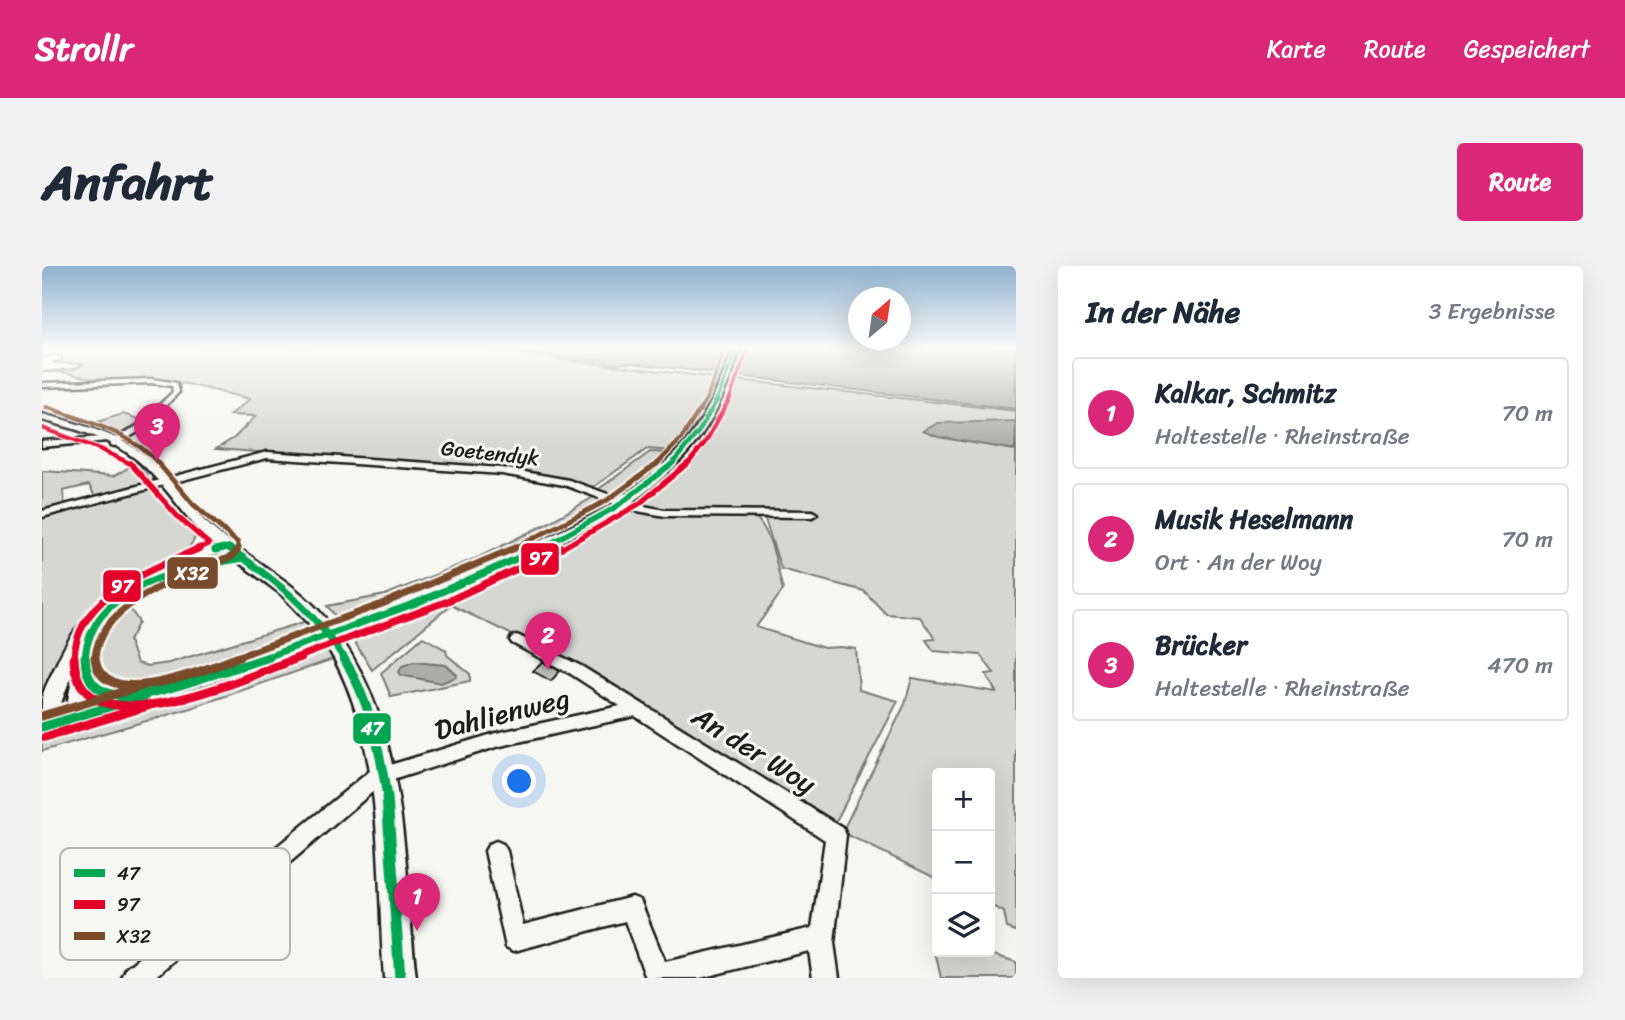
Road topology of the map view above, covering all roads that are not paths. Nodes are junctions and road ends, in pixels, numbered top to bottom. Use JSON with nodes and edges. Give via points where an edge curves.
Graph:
{"nodes":[{"id":1,"x":146,"y":381,"type":"edge"},
{"id":2,"x":154,"y":381,"type":"edge"},
{"id":3,"x":724,"y":381,"type":"edge"},
{"id":4,"x":42,"y":385,"type":"edge"},
{"id":5,"x":42,"y":417,"type":"edge"},
{"id":6,"x":109,"y":441,"type":"junction"},
{"id":7,"x":42,"y":444,"type":"edge"},
{"id":8,"x":162,"y":482,"type":"junction"},
{"id":9,"x":42,"y":514,"type":"edge"},
{"id":10,"x":813,"y":514,"type":"dead end"},
{"id":11,"x":203,"y":528,"type":"junction"},
{"id":12,"x":228,"y":547,"type":"junction"},
{"id":13,"x":244,"y":558,"type":"junction"},
{"id":14,"x":163,"y":573,"type":"junction"},
{"id":15,"x":517,"y":640,"type":"dead end"},
{"id":16,"x":83,"y":662,"type":"junction"},
{"id":17,"x":150,"y":695,"type":"junction"},
{"id":18,"x":636,"y":709,"type":"junction"},
{"id":19,"x":75,"y":718,"type":"junction"},
{"id":20,"x":42,"y":726,"type":"edge"},
{"id":21,"x":384,"y":775,"type":"junction"},
{"id":22,"x":290,"y":848,"type":"edge"},
{"id":23,"x":496,"y":851,"type":"dead end"},
{"id":24,"x":822,"y":943,"type":"junction"},
{"id":25,"x":157,"y":960,"type":"edge"},
{"id":26,"x":657,"y":977,"type":"edge"},
{"id":27,"x":135,"y":978,"type":"edge"},
{"id":28,"x":400,"y":978,"type":"edge"},
{"id":29,"x":826,"y":978,"type":"edge"}],
"edges":[{"from":1,"to":4,"type":"street"},
{"from":2,"to":6,"type":"street","via":[[175,384],[176,392],[127,438]]},
{"from":3,"to":17,"type":"main road","bridge":true,"via":[[711,417],[681,457],[623,502],[568,534],[506,565],[346,629]]},
{"from":5,"to":6,"type":"main road"},
{"from":6,"to":7,"type":"street"},
{"from":6,"to":8,"type":"main road","via":[[140,457]]},
{"from":8,"to":9,"type":"street","name":"Goetendyk"},
{"from":8,"to":10,"type":"street","name":"Goetendyk","via":[[267,455],[502,471],[566,482],[636,508],[665,513]]},
{"from":8,"to":11,"type":"main road"},
{"from":11,"to":12,"type":"main road"},
{"from":11,"to":14,"type":"main road","via":[[206,543]]},
{"from":12,"to":13,"type":"main road"},
{"from":12,"to":14,"type":"main road"},
{"from":13,"to":14,"type":"main road"},
{"from":13,"to":21,"type":"main road","via":[[327,630],[361,688]]},
{"from":14,"to":16,"type":"main road","via":[[100,617],[89,633]]},
{"from":14,"to":20,"type":"main road","via":[[121,593],[91,619]]},
{"from":15,"to":18,"type":"street","name":"An der Woy","via":[[576,670]]},
{"from":16,"to":17,"type":"main road","via":[[94,683],[105,690]]},
{"from":16,"to":19,"type":"main road"},
{"from":17,"to":19,"type":"main road"},
{"from":18,"to":21,"type":"street","name":"Dahlienweg","via":[[496,740]]},
{"from":18,"to":24,"type":"street","name":"An der Woy","via":[[836,835]]},
{"from":19,"to":20,"type":"main road"},
{"from":21,"to":22,"type":"street","name":"Dahlienweg","via":[[368,783]]},
{"from":21,"to":28,"type":"main road"},
{"from":23,"to":26,"type":"street","via":[[514,939],[632,908]]},
{"from":24,"to":26,"type":"street","via":[[809,939]]},
{"from":24,"to":29,"type":"street","name":"An der Woy"},
{"from":25,"to":27,"type":"street","name":"Dahlienweg"}]}
